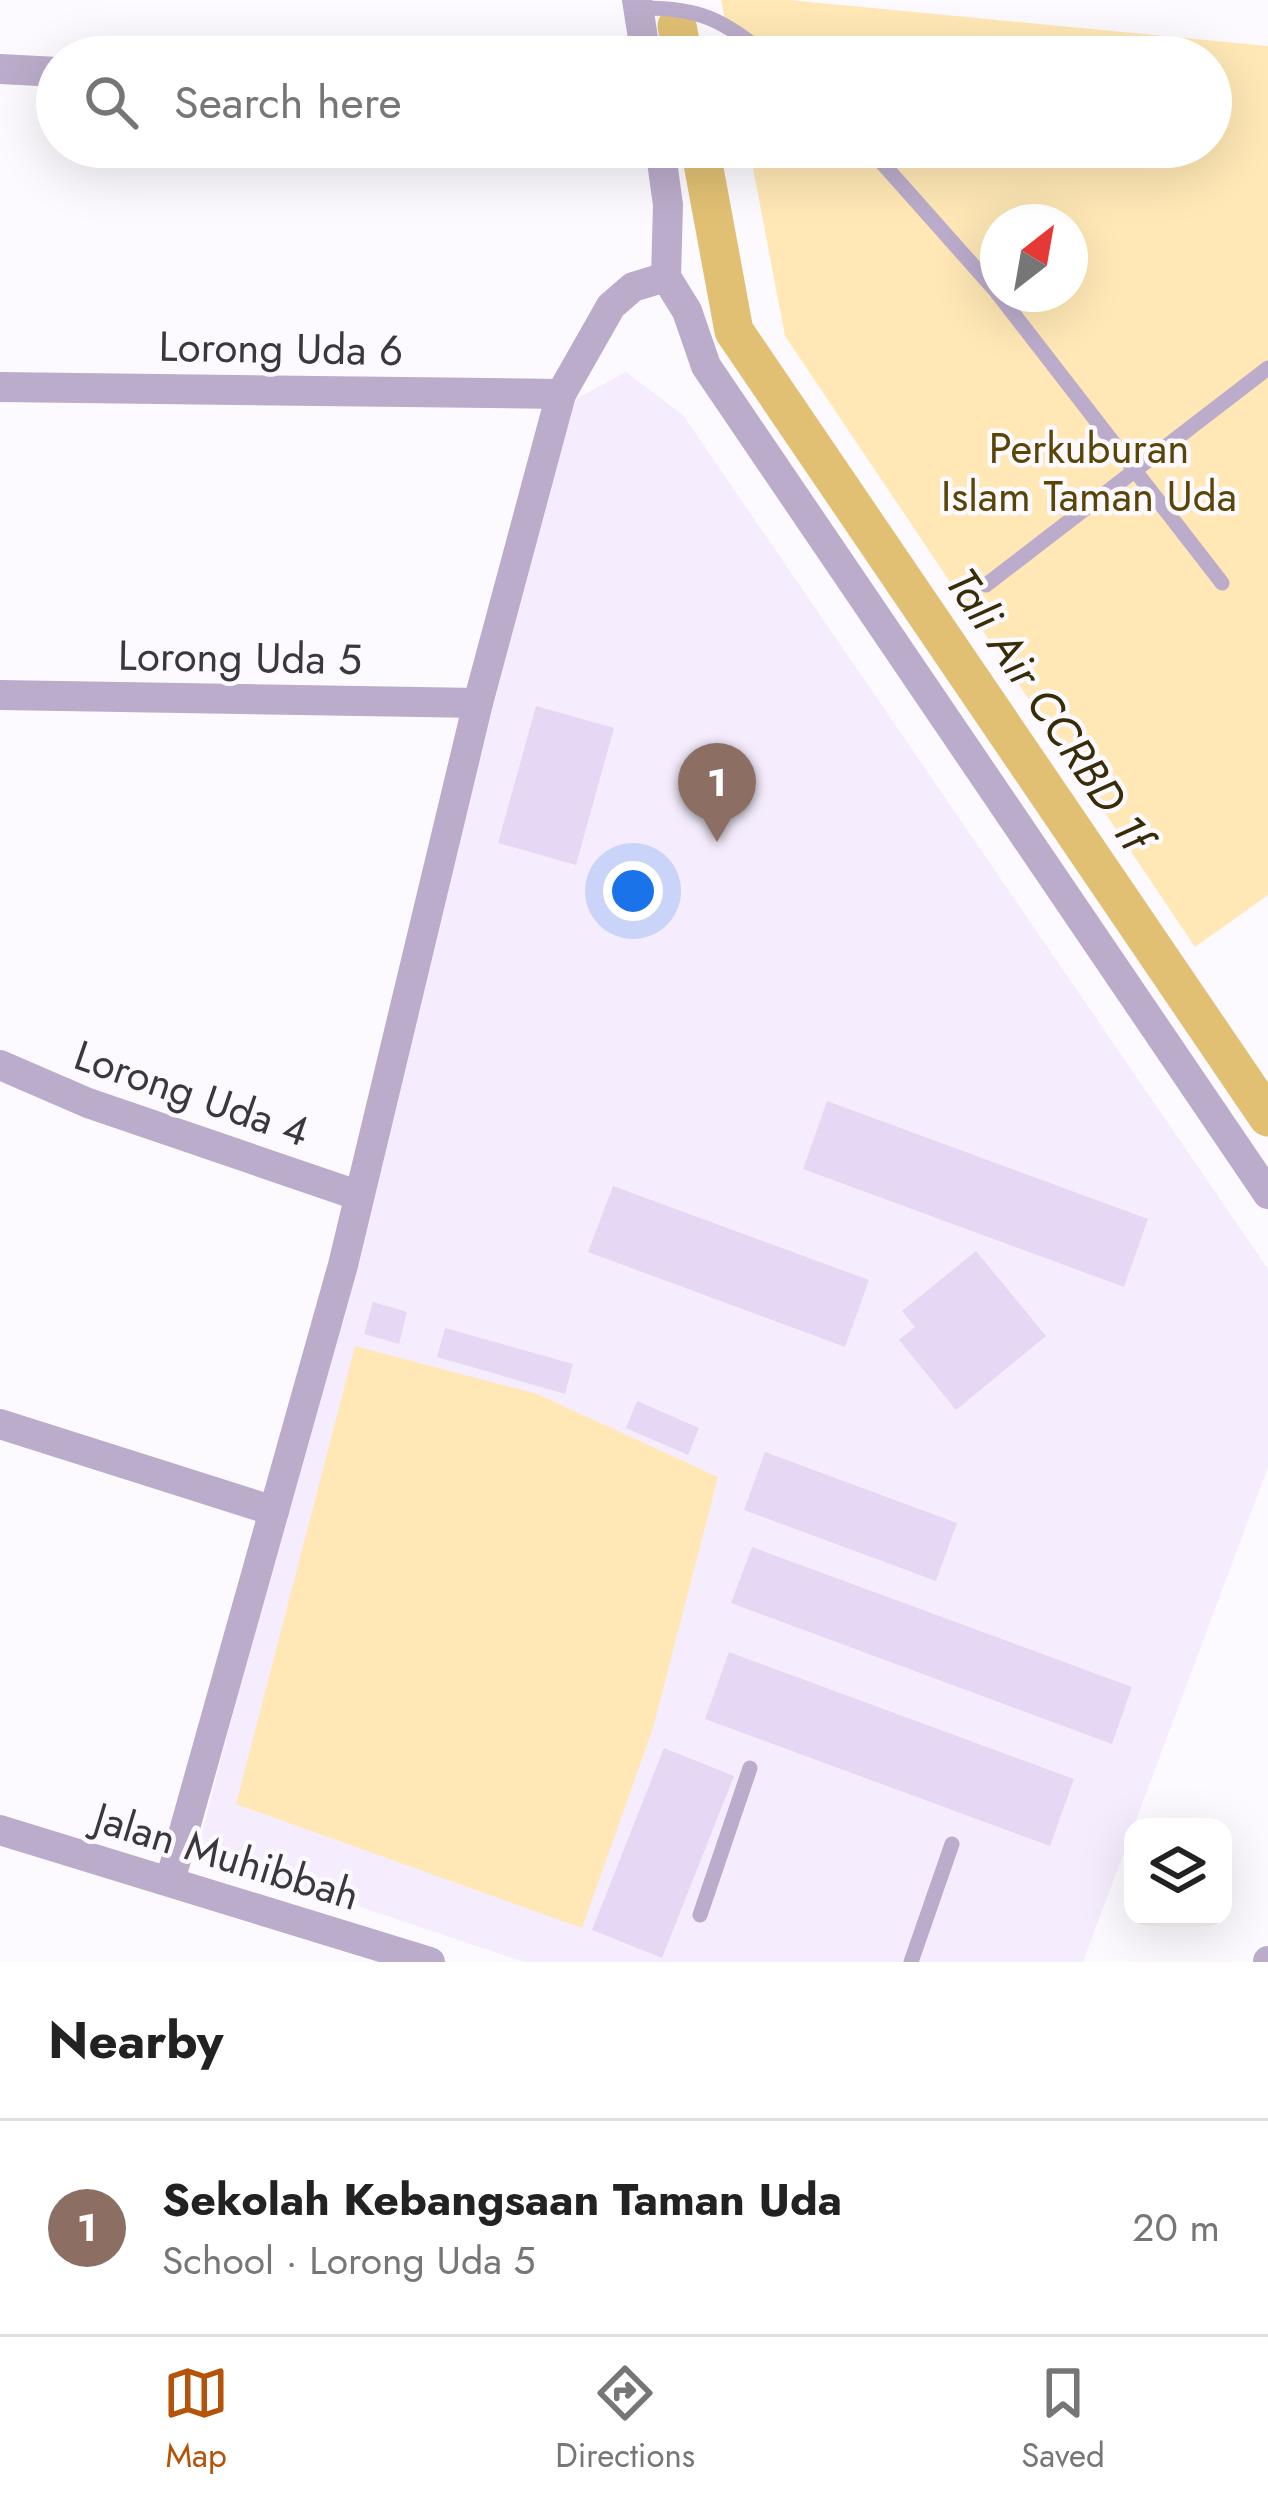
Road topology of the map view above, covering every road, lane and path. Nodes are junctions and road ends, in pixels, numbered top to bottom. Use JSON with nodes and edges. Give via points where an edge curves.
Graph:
{"nodes":[{"id":1,"x":638,"y":4,"type":"edge"},
{"id":2,"x":643,"y":36,"type":"edge"},
{"id":3,"x":743,"y":36,"type":"edge"},
{"id":4,"x":0,"y":69,"type":"edge"},
{"id":5,"x":36,"y":71,"type":"edge"},
{"id":6,"x":663,"y":168,"type":"edge"},
{"id":7,"x":887,"y":168,"type":"edge"},
{"id":8,"x":666,"y":277,"type":"junction"},
{"id":9,"x":1268,"y":368,"type":"edge"},
{"id":10,"x":0,"y":387,"type":"edge"},
{"id":11,"x":561,"y":394,"type":"junction"},
{"id":12,"x":1134,"y":468,"type":"junction"},
{"id":13,"x":1222,"y":583,"type":"dead end"},
{"id":14,"x":986,"y":585,"type":"dead end"},
{"id":15,"x":0,"y":695,"type":"edge"},
{"id":16,"x":478,"y":703,"type":"junction"},
{"id":17,"x":0,"y":1065,"type":"edge"},
{"id":18,"x":1268,"y":1194,"type":"edge"},
{"id":19,"x":357,"y":1195,"type":"junction"},
{"id":20,"x":0,"y":1424,"type":"edge"},
{"id":21,"x":274,"y":1511,"type":"junction"},
{"id":22,"x":750,"y":1768,"type":"dead end"},
{"id":23,"x":0,"y":1830,"type":"edge"},
{"id":24,"x":952,"y":1844,"type":"dead end"},
{"id":25,"x":170,"y":1881,"type":"junction"},
{"id":26,"x":700,"y":1915,"type":"dead end"},
{"id":27,"x":430,"y":1962,"type":"edge"},
{"id":28,"x":911,"y":1962,"type":"edge"}],
"edges":[{"from":1,"to":2,"type":"street"},
{"from":1,"to":3,"type":"lane","via":[[704,13]]},
{"from":4,"to":5,"type":"street"},
{"from":6,"to":8,"type":"street"},
{"from":7,"to":12,"type":"lane"},
{"from":8,"to":11,"type":"street","via":[[633,287],[611,306]]},
{"from":8,"to":18,"type":"street","via":[[706,365]]},
{"from":9,"to":12,"type":"lane"},
{"from":10,"to":11,"type":"street","name":"Lorong Uda 6"},
{"from":11,"to":16,"type":"street"},
{"from":12,"to":13,"type":"lane"},
{"from":12,"to":14,"type":"lane"},
{"from":15,"to":16,"type":"street","name":"Lorong Uda 5"},
{"from":16,"to":19,"type":"street"},
{"from":17,"to":19,"type":"street","name":"Lorong Uda 4"},
{"from":19,"to":21,"type":"street"},
{"from":20,"to":21,"type":"street"},
{"from":21,"to":25,"type":"street"},
{"from":22,"to":26,"type":"lane"},
{"from":23,"to":25,"type":"street","name":"Jalan Muhibbah"},
{"from":24,"to":28,"type":"lane"},
{"from":25,"to":27,"type":"street","name":"Jalan Muhibbah"}]}
